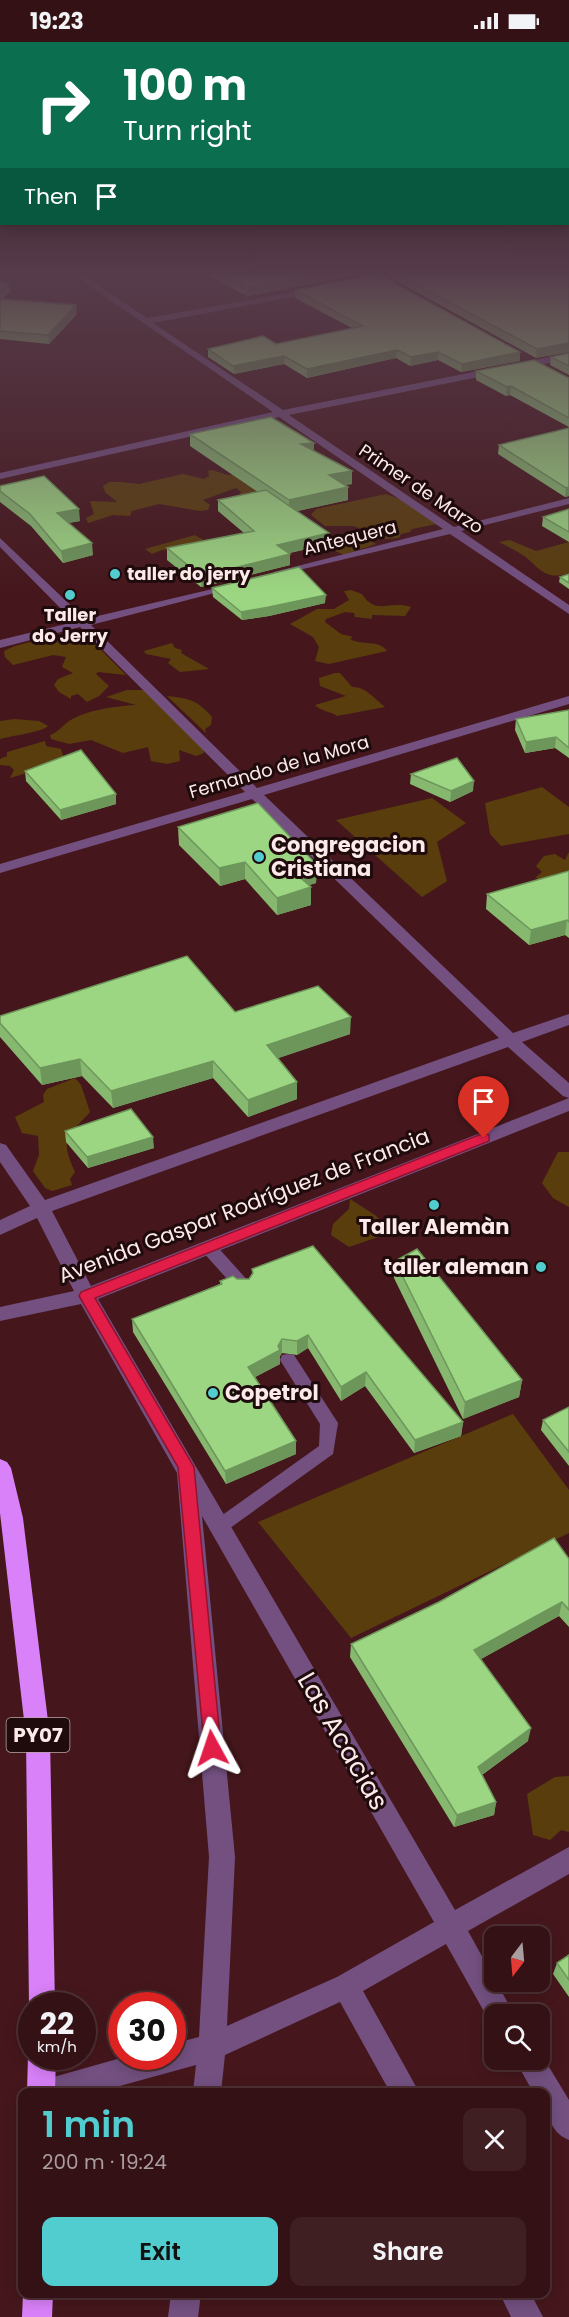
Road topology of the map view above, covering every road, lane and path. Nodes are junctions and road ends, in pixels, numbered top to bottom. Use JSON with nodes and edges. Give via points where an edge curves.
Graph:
{"nodes":[{"id":1,"x":231,"y":380,"type":"edge"},
{"id":2,"x":448,"y":380,"type":"edge"},
{"id":3,"x":279,"y":414,"type":"junction"},
{"id":4,"x":0,"y":476,"type":"edge"},
{"id":5,"x":569,"y":501,"type":"edge"},
{"id":6,"x":454,"y":530,"type":"junction"},
{"id":7,"x":0,"y":541,"type":"edge"},
{"id":8,"x":268,"y":577,"type":"edge"},
{"id":9,"x":245,"y":583,"type":"edge"},
{"id":10,"x":569,"y":610,"type":"edge"},
{"id":11,"x":82,"y":623,"type":"junction"},
{"id":12,"x":0,"y":644,"type":"edge"},
{"id":13,"x":569,"y":700,"type":"edge"},
{"id":14,"x":254,"y":793,"type":"junction"},
{"id":15,"x":0,"y":869,"type":"edge"},
{"id":16,"x":569,"y":1019,"type":"edge"},
{"id":17,"x":511,"y":1041,"type":"junction"},
{"id":18,"x":569,"y":1092,"type":"edge"},
{"id":19,"x":569,"y":1104,"type":"edge"},
{"id":20,"x":0,"y":1149,"type":"edge"},
{"id":21,"x":41,"y":1208,"type":"junction"},
{"id":22,"x":0,"y":1228,"type":"edge"},
{"id":23,"x":208,"y":1247,"type":"junction"},
{"id":24,"x":243,"y":1286,"type":"edge"},
{"id":25,"x":86,"y":1296,"type":"junction"},
{"id":26,"x":0,"y":1314,"type":"edge"},
{"id":27,"x":288,"y":1360,"type":"dead end"},
{"id":28,"x":186,"y":1467,"type":"junction"},
{"id":29,"x":0,"y":1468,"type":"edge"},
{"id":30,"x":220,"y":1526,"type":"junction"},
{"id":31,"x":569,"y":1860,"type":"edge"},
{"id":32,"x":449,"y":1928,"type":"junction"},
{"id":33,"x":346,"y":1986,"type":"junction"},
{"id":34,"x":42,"y":1992,"type":"edge"},
{"id":35,"x":495,"y":2004,"type":"edge"},
{"id":36,"x":212,"y":2047,"type":"junction"},
{"id":37,"x":42,"y":2070,"type":"edge"},
{"id":38,"x":535,"y":2070,"type":"edge"},
{"id":39,"x":41,"y":2088,"type":"edge"},
{"id":40,"x":64,"y":2088,"type":"edge"},
{"id":41,"x":207,"y":2088,"type":"edge"},
{"id":42,"x":403,"y":2088,"type":"edge"},
{"id":43,"x":546,"y":2088,"type":"edge"},
{"id":44,"x":550,"y":2095,"type":"edge"},
{"id":45,"x":569,"y":2126,"type":"edge"},
{"id":46,"x":38,"y":2298,"type":"edge"},
{"id":47,"x":185,"y":2298,"type":"edge"},
{"id":48,"x":517,"y":2298,"type":"edge"},
{"id":49,"x":37,"y":2317,"type":"edge"},
{"id":50,"x":183,"y":2317,"type":"edge"},
{"id":51,"x":528,"y":2317,"type":"edge"}],
"edges":[{"from":1,"to":3,"type":"street","name":"Primer de Marzo"},
{"from":2,"to":3,"type":"street"},
{"from":3,"to":4,"type":"street"},
{"from":3,"to":6,"type":"street","name":"Primer de Marzo"},
{"from":5,"to":6,"type":"street","name":"Antequera"},
{"from":6,"to":8,"type":"street","name":"Antequera"},
{"from":6,"to":10,"type":"street","name":"Primer de Marzo"},
{"from":7,"to":11,"type":"street"},
{"from":9,"to":11,"type":"street"},
{"from":11,"to":12,"type":"street"},
{"from":11,"to":14,"type":"street"},
{"from":13,"to":14,"type":"street","name":"Fernando de la Mora"},
{"from":14,"to":15,"type":"street","name":"Fernando de la Mora"},
{"from":14,"to":17,"type":"street"},
{"from":16,"to":17,"type":"street"},
{"from":17,"to":18,"type":"street"},
{"from":17,"to":21,"type":"street"},
{"from":19,"to":23,"type":"street","name":"Avenida Gaspar Rodríguez de Francia"},
{"from":20,"to":21,"type":"street","name":"Las Acacias"},
{"from":21,"to":22,"type":"street"},
{"from":21,"to":25,"type":"street","name":"Las Acacias"},
{"from":23,"to":24,"type":"lane"},
{"from":23,"to":25,"type":"street","name":"Avenida Gaspar Rodríguez de Francia"},
{"from":25,"to":26,"type":"street","name":"Avenida Gaspar Rodríguez de Francia"},
{"from":25,"to":28,"type":"street","name":"Las Acacias"},
{"from":27,"to":30,"type":"lane","via":[[329,1423],[327,1449]]},
{"from":28,"to":30,"type":"street","name":"Las Acacias"},
{"from":28,"to":36,"type":"street","name":"Las Acacias","via":[[222,1857]]},
{"from":29,"to":34,"type":"highway","number":"PY07","via":[[12,1518],[38,1737]]},
{"from":30,"to":32,"type":"street","name":"Las Acacias"},
{"from":31,"to":32,"type":"street"},
{"from":32,"to":33,"type":"street"},
{"from":32,"to":35,"type":"street","name":"Las Acacias"},
{"from":33,"to":36,"type":"street"},
{"from":33,"to":42,"type":"street"},
{"from":36,"to":40,"type":"street"},
{"from":36,"to":41,"type":"street","name":"Las Acacias"},
{"from":37,"to":39,"type":"highway"},
{"from":38,"to":43,"type":"street"},
{"from":44,"to":45,"type":"street"},
{"from":46,"to":49,"type":"highway"},
{"from":47,"to":50,"type":"street"},
{"from":48,"to":51,"type":"street"}]}
